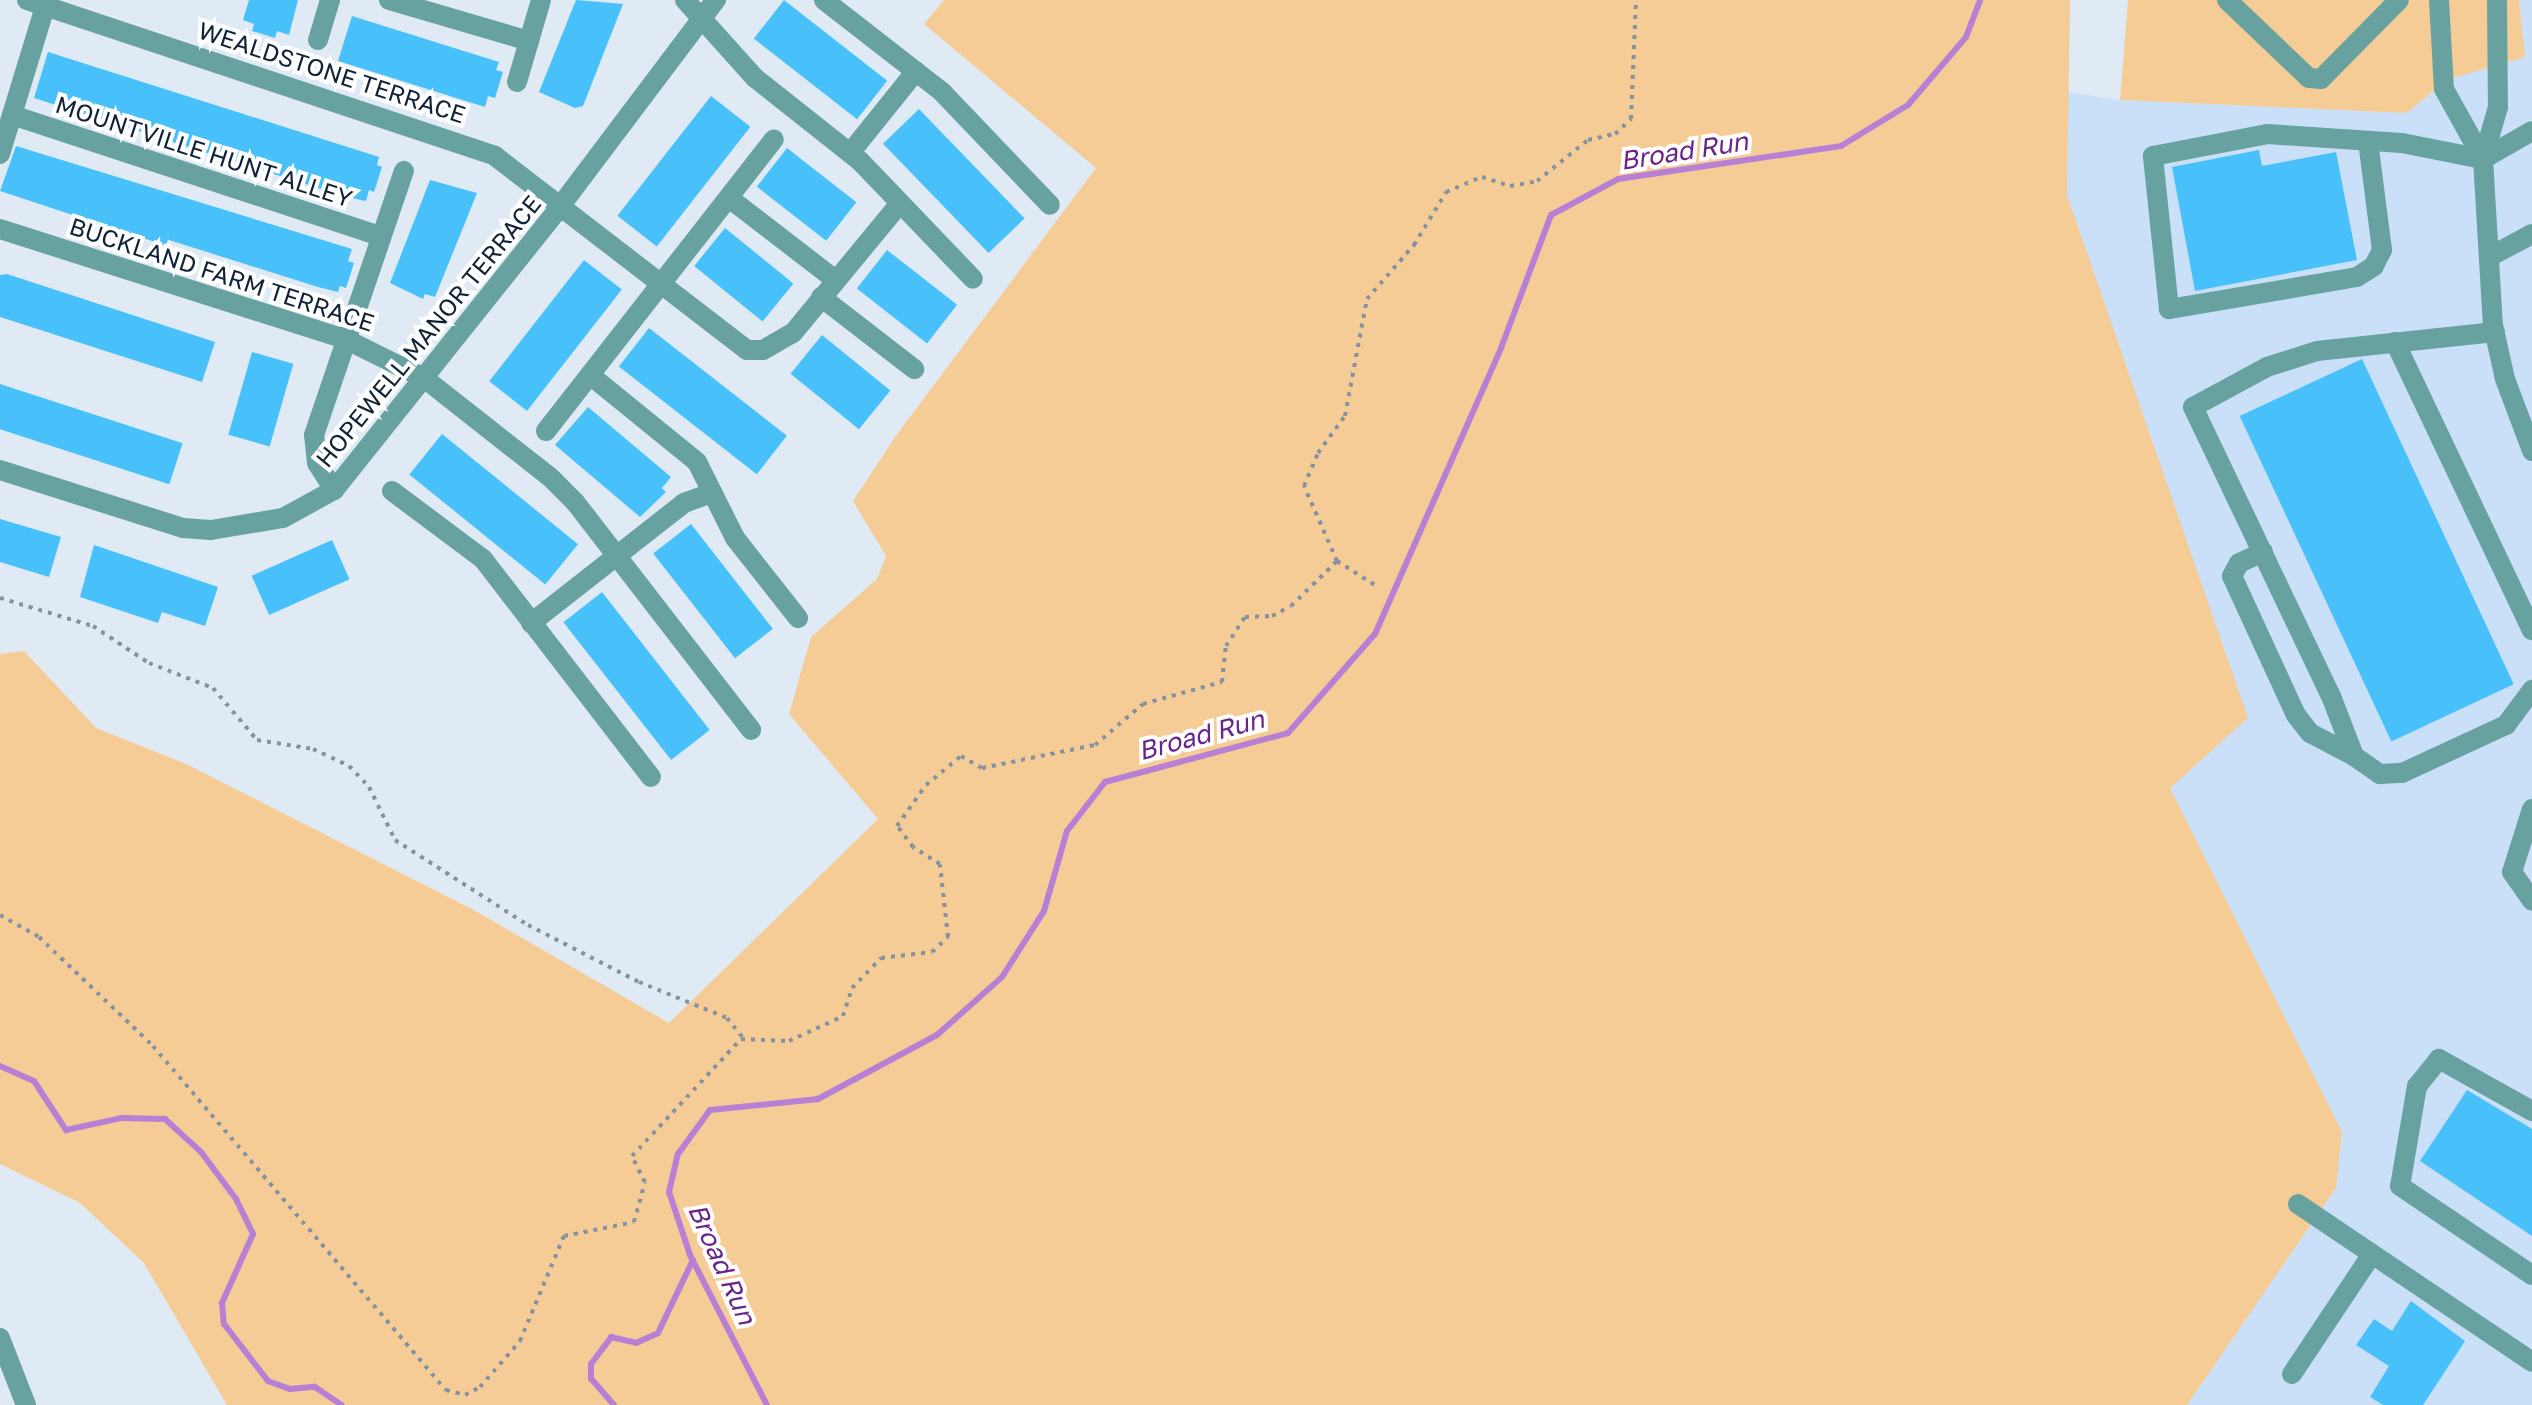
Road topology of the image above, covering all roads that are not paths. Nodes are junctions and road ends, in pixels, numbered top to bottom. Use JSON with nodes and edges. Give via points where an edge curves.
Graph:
{"nodes":[{"id":1,"x":330,"y":0,"type":"edge"},
{"id":2,"x":389,"y":0,"type":"edge"},
{"id":3,"x":541,"y":0,"type":"edge"},
{"id":4,"x":685,"y":0,"type":"edge"},
{"id":5,"x":824,"y":0,"type":"edge"},
{"id":6,"x":2227,"y":0,"type":"edge"},
{"id":7,"x":2399,"y":0,"type":"edge"},
{"id":8,"x":2439,"y":0,"type":"edge"},
{"id":9,"x":2497,"y":0,"type":"edge"},
{"id":10,"x":40,"y":2,"type":"edge"},
{"id":11,"x":711,"y":9,"type":"edge"},
{"id":12,"x":318,"y":40,"type":"dead end"},
{"id":13,"x":529,"y":41,"type":"junction"},
{"id":14,"x":916,"y":71,"type":"junction"},
{"id":15,"x":517,"y":82,"type":"dead end"},
{"id":16,"x":12,"y":115,"type":"junction"},
{"id":17,"x":2532,"y":131,"type":"edge"},
{"id":18,"x":774,"y":139,"type":"dead end"},
{"id":19,"x":2368,"y":141,"type":"junction"},
{"id":20,"x":850,"y":153,"type":"junction"},
{"id":21,"x":0,"y":154,"type":"edge"},
{"id":22,"x":2483,"y":159,"type":"junction"},
{"id":23,"x":404,"y":171,"type":"dead end"},
{"id":24,"x":729,"y":198,"type":"junction"},
{"id":25,"x":900,"y":203,"type":"junction"},
{"id":26,"x":562,"y":204,"type":"junction"},
{"id":27,"x":1050,"y":205,"type":"dead end"},
{"id":28,"x":0,"y":229,"type":"edge"},
{"id":29,"x":2532,"y":234,"type":"edge"},
{"id":30,"x":381,"y":236,"type":"junction"},
{"id":31,"x":2489,"y":257,"type":"junction"},
{"id":32,"x":834,"y":279,"type":"junction"},
{"id":33,"x":973,"y":279,"type":"dead end"},
{"id":34,"x":661,"y":286,"type":"junction"},
{"id":35,"x":821,"y":297,"type":"junction"},
{"id":36,"x":2495,"y":332,"type":"junction"},
{"id":37,"x":345,"y":339,"type":"junction"},
{"id":38,"x":2395,"y":342,"type":"junction"},
{"id":39,"x":914,"y":369,"type":"dead end"},
{"id":40,"x":590,"y":375,"type":"junction"},
{"id":41,"x":424,"y":378,"type":"junction"},
{"id":42,"x":546,"y":431,"type":"dead end"},
{"id":43,"x":2532,"y":451,"type":"edge"},
{"id":44,"x":0,"y":470,"type":"edge"},
{"id":45,"x":334,"y":490,"type":"junction"},
{"id":46,"x":392,"y":491,"type":"dead end"},
{"id":47,"x":712,"y":493,"type":"junction"},
{"id":48,"x":2263,"y":552,"type":"junction"},
{"id":49,"x":616,"y":556,"type":"junction"},
{"id":50,"x":2530,"y":617,"type":"edge"},
{"id":51,"x":798,"y":618,"type":"dead end"},
{"id":52,"x":531,"y":623,"type":"junction"},
{"id":53,"x":2532,"y":690,"type":"edge"},
{"id":54,"x":751,"y":730,"type":"dead end"},
{"id":55,"x":2354,"y":756,"type":"junction"},
{"id":56,"x":651,"y":777,"type":"dead end"},
{"id":57,"x":2532,"y":809,"type":"edge"},
{"id":58,"x":2532,"y":901,"type":"edge"},
{"id":59,"x":2532,"y":1111,"type":"edge"},
{"id":60,"x":2298,"y":1204,"type":"dead end"},
{"id":61,"x":2372,"y":1254,"type":"junction"},
{"id":62,"x":2532,"y":1275,"type":"edge"},
{"id":63,"x":0,"y":1338,"type":"edge"},
{"id":64,"x":2532,"y":1362,"type":"edge"},
{"id":65,"x":2292,"y":1374,"type":"dead end"},
{"id":66,"x":26,"y":1405,"type":"edge"}],
"edges":[{"from":1,"to":12,"type":"street"},
{"from":2,"to":13,"type":"street"},
{"from":3,"to":13,"type":"street"},
{"from":4,"to":11,"type":"street"},
{"from":5,"to":14,"type":"street"},
{"from":6,"to":7,"type":"street","via":[[2309,78],[2321,79]]},
{"from":8,"to":22,"type":"street","via":[[2444,89]]},
{"from":9,"to":22,"type":"street","via":[[2498,107]]},
{"from":10,"to":16,"type":"street"},
{"from":10,"to":26,"type":"street","name":"WEALDSTONE TERRACE","via":[[464,143],[495,156]]},
{"from":11,"to":20,"type":"street","via":[[755,78]]},
{"from":11,"to":26,"type":"street","name":"HOPEWELL MANOR TERRACE"},
{"from":13,"to":15,"type":"street"},
{"from":14,"to":20,"type":"street"},
{"from":14,"to":27,"type":"street"},
{"from":16,"to":21,"type":"street"},
{"from":16,"to":30,"type":"street","name":"MOUNTVILLE HUNT ALLEY"},
{"from":17,"to":22,"type":"street"},
{"from":18,"to":24,"type":"street"},
{"from":19,"to":19,"type":"street","via":[[2267,134],[2153,156],[2169,309],[2357,277],[2374,266],[2382,250]]},
{"from":19,"to":22,"type":"street"},
{"from":20,"to":25,"type":"street"},
{"from":22,"to":31,"type":"street"},
{"from":23,"to":30,"type":"street"},
{"from":24,"to":32,"type":"street"},
{"from":24,"to":34,"type":"street"},
{"from":25,"to":32,"type":"street"},
{"from":25,"to":33,"type":"street"},
{"from":26,"to":34,"type":"street","name":"WEALDSTONE TERRACE"},
{"from":26,"to":41,"type":"street","name":"HOPEWELL MANOR TERRACE"},
{"from":28,"to":37,"type":"street","name":"BUCKLAND FARM TERRACE"},
{"from":29,"to":31,"type":"street"},
{"from":30,"to":37,"type":"street"},
{"from":31,"to":36,"type":"street"},
{"from":32,"to":35,"type":"street"},
{"from":34,"to":35,"type":"street","name":"WEALDSTONE TERRACE","via":[[747,350],[763,350],[785,338]]},
{"from":34,"to":40,"type":"street"},
{"from":35,"to":39,"type":"street"},
{"from":36,"to":38,"type":"street"},
{"from":36,"to":43,"type":"street","via":[[2505,379]]},
{"from":37,"to":41,"type":"street","name":"BUCKLAND FARM TERRACE"},
{"from":37,"to":45,"type":"street","via":[[314,435],[317,463]]},
{"from":38,"to":48,"type":"street","via":[[2317,351],[2267,367],[2193,407]]},
{"from":38,"to":50,"type":"street","via":[[2479,525]]},
{"from":40,"to":42,"type":"street"},
{"from":40,"to":47,"type":"street","via":[[697,462]]},
{"from":41,"to":45,"type":"street","name":"HOPEWELL MANOR TERRACE"},
{"from":41,"to":49,"type":"street","name":"BUCKLAND FARM TERRACE","via":[[550,477]]},
{"from":44,"to":45,"type":"street","name":"HOPEWELL MANOR TERRACE","via":[[197,529],[260,525]]},
{"from":46,"to":52,"type":"street","via":[[483,559]]},
{"from":47,"to":49,"type":"street","via":[[684,503]]},
{"from":47,"to":51,"type":"street","via":[[735,538]]},
{"from":48,"to":55,"type":"street"},
{"from":48,"to":55,"type":"street","via":[[2239,563],[2232,576],[2296,715],[2310,733]]},
{"from":49,"to":52,"type":"street"},
{"from":49,"to":54,"type":"street","name":"BUCKLAND FARM TERRACE"},
{"from":52,"to":56,"type":"street"},
{"from":53,"to":55,"type":"street","via":[[2506,725],[2402,773],[2380,774]]},
{"from":57,"to":58,"type":"street","via":[[2512,872]]},
{"from":59,"to":62,"type":"street","via":[[2439,1059],[2417,1086],[2400,1186]]},
{"from":60,"to":61,"type":"street"},
{"from":61,"to":64,"type":"street"},
{"from":61,"to":65,"type":"street"},
{"from":63,"to":66,"type":"street"}]}
